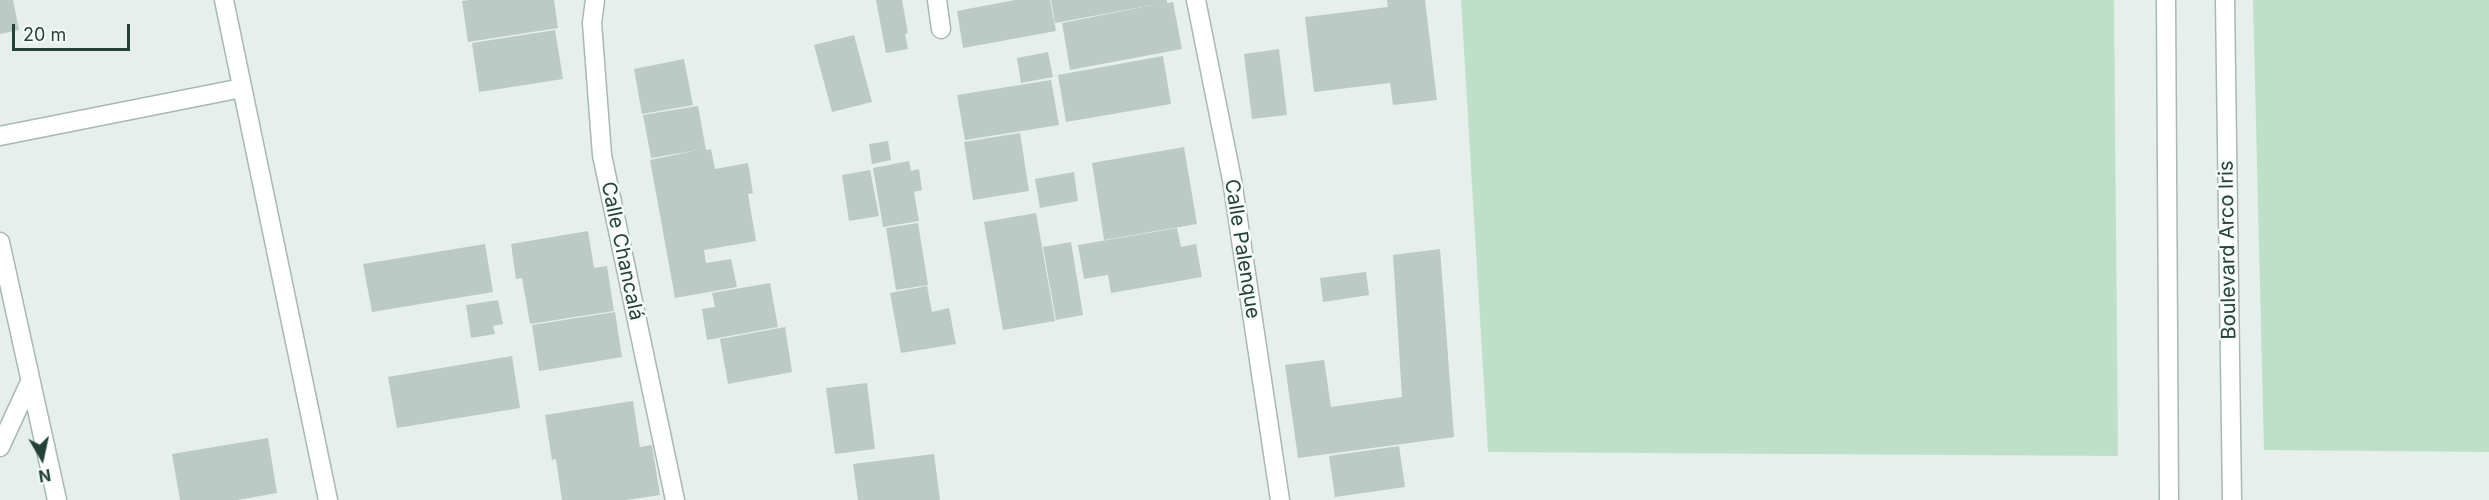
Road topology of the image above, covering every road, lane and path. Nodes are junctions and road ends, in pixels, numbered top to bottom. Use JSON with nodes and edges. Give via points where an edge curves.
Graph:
{"nodes":[{"id":1,"x":224,"y":0,"type":"edge"},
{"id":2,"x":595,"y":0,"type":"edge"},
{"id":3,"x":937,"y":0,"type":"edge"},
{"id":4,"x":1196,"y":0,"type":"edge"},
{"id":5,"x":2166,"y":0,"type":"edge"},
{"id":6,"x":2224,"y":0,"type":"edge"},
{"id":7,"x":941,"y":29,"type":"dead end"},
{"id":8,"x":242,"y":88,"type":"junction"},
{"id":9,"x":0,"y":136,"type":"edge"},
{"id":10,"x":0,"y":242,"type":"edge"},
{"id":11,"x":30,"y":382,"type":"junction"},
{"id":12,"x":0,"y":447,"type":"edge"},
{"id":13,"x":57,"y":500,"type":"edge"},
{"id":14,"x":328,"y":500,"type":"edge"},
{"id":15,"x":675,"y":500,"type":"edge"},
{"id":16,"x":1280,"y":500,"type":"edge"},
{"id":17,"x":2169,"y":500,"type":"edge"},
{"id":18,"x":2232,"y":500,"type":"edge"}],
"edges":[{"from":1,"to":8,"type":"street"},
{"from":2,"to":15,"type":"street","name":"Calle Chancalá","via":[[592,23],[602,154]]},
{"from":3,"to":7,"type":"street"},
{"from":4,"to":16,"type":"street","name":"Calle Palenque","via":[[1232,180]]},
{"from":5,"to":17,"type":"street"},
{"from":6,"to":18,"type":"street","name":"Boulevard Arco Iris"},
{"from":8,"to":9,"type":"street"},
{"from":8,"to":14,"type":"street"},
{"from":10,"to":11,"type":"street"},
{"from":11,"to":12,"type":"street"},
{"from":11,"to":13,"type":"street"}]}
